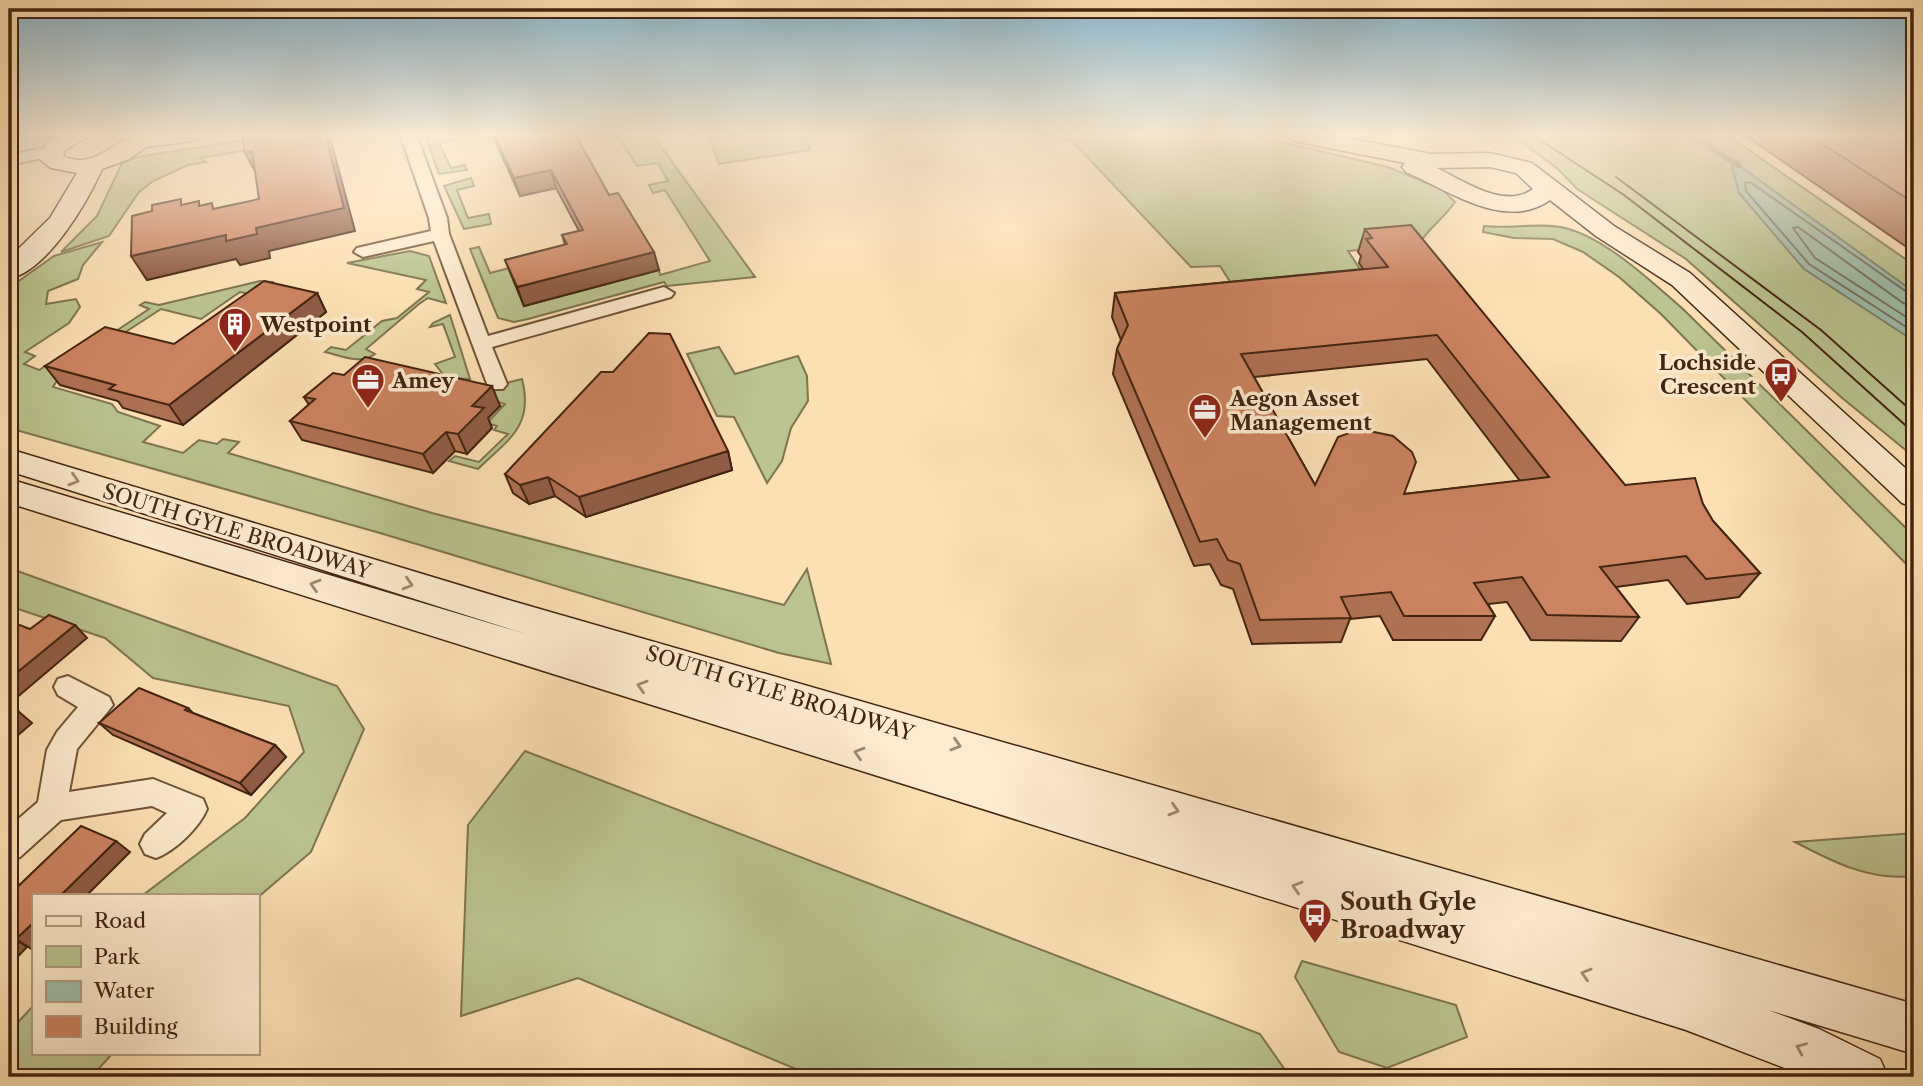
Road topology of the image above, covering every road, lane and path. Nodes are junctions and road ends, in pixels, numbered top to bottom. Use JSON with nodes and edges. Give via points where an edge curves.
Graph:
{"nodes":[{"id":1,"x":84,"y":185,"type":"edge"},
{"id":2,"x":426,"y":185,"type":"edge"},
{"id":3,"x":1464,"y":185,"type":"edge"},
{"id":4,"x":1545,"y":186,"type":"joint"},
{"id":5,"x":1521,"y":203,"type":"junction"},
{"id":6,"x":1605,"y":231,"type":"junction"},
{"id":7,"x":440,"y":234,"type":"junction"},
{"id":8,"x":363,"y":252,"type":"dead end"},
{"id":9,"x":9,"y":271,"type":"edge"},
{"id":10,"x":664,"y":293,"type":"dead end"},
{"id":11,"x":482,"y":344,"type":"junction"},
{"id":12,"x":496,"y":384,"type":"dead end"},
{"id":13,"x":9,"y":460,"type":"edge"},
{"id":14,"x":1910,"y":488,"type":"edge"},
{"id":15,"x":9,"y":491,"type":"edge"},
{"id":16,"x":68,"y":687,"type":"dead end"},
{"id":17,"x":53,"y":808,"type":"junction"},
{"id":18,"x":156,"y":844,"type":"dead end"},
{"id":19,"x":9,"y":846,"type":"edge"},
{"id":20,"x":1914,"y":1029,"type":"edge"},
{"id":21,"x":1862,"y":1077,"type":"edge"}],
"edges":[{"from":1,"to":9,"type":"street","via":[[60,226]]},
{"from":2,"to":7,"type":"street"},
{"from":3,"to":5,"type":"street","via":[[1467,193],[1486,200]]},
{"from":4,"to":5,"type":"street","via":[[1539,199]]},
{"from":4,"to":6,"type":"street"},
{"from":5,"to":6,"type":"street"},
{"from":6,"to":14,"type":"street","via":[[1681,279]]},
{"from":7,"to":8,"type":"street"},
{"from":7,"to":11,"type":"street"},
{"from":10,"to":11,"type":"street"},
{"from":11,"to":12,"type":"street"},
{"from":13,"to":20,"type":"street","name":"SOUTH GYLE BROADWAY","one_way":true,"via":[[485,607]]},
{"from":21,"to":15,"type":"street","name":"SOUTH GYLE BROADWAY","one_way":true,"via":[[1801,1047],[1686,1005]]},
{"from":16,"to":17,"type":"street","via":[[99,705],[74,727],[58,754]]},
{"from":17,"to":18,"type":"street","via":[[153,792],[192,809]]},
{"from":17,"to":19,"type":"street"}]}
